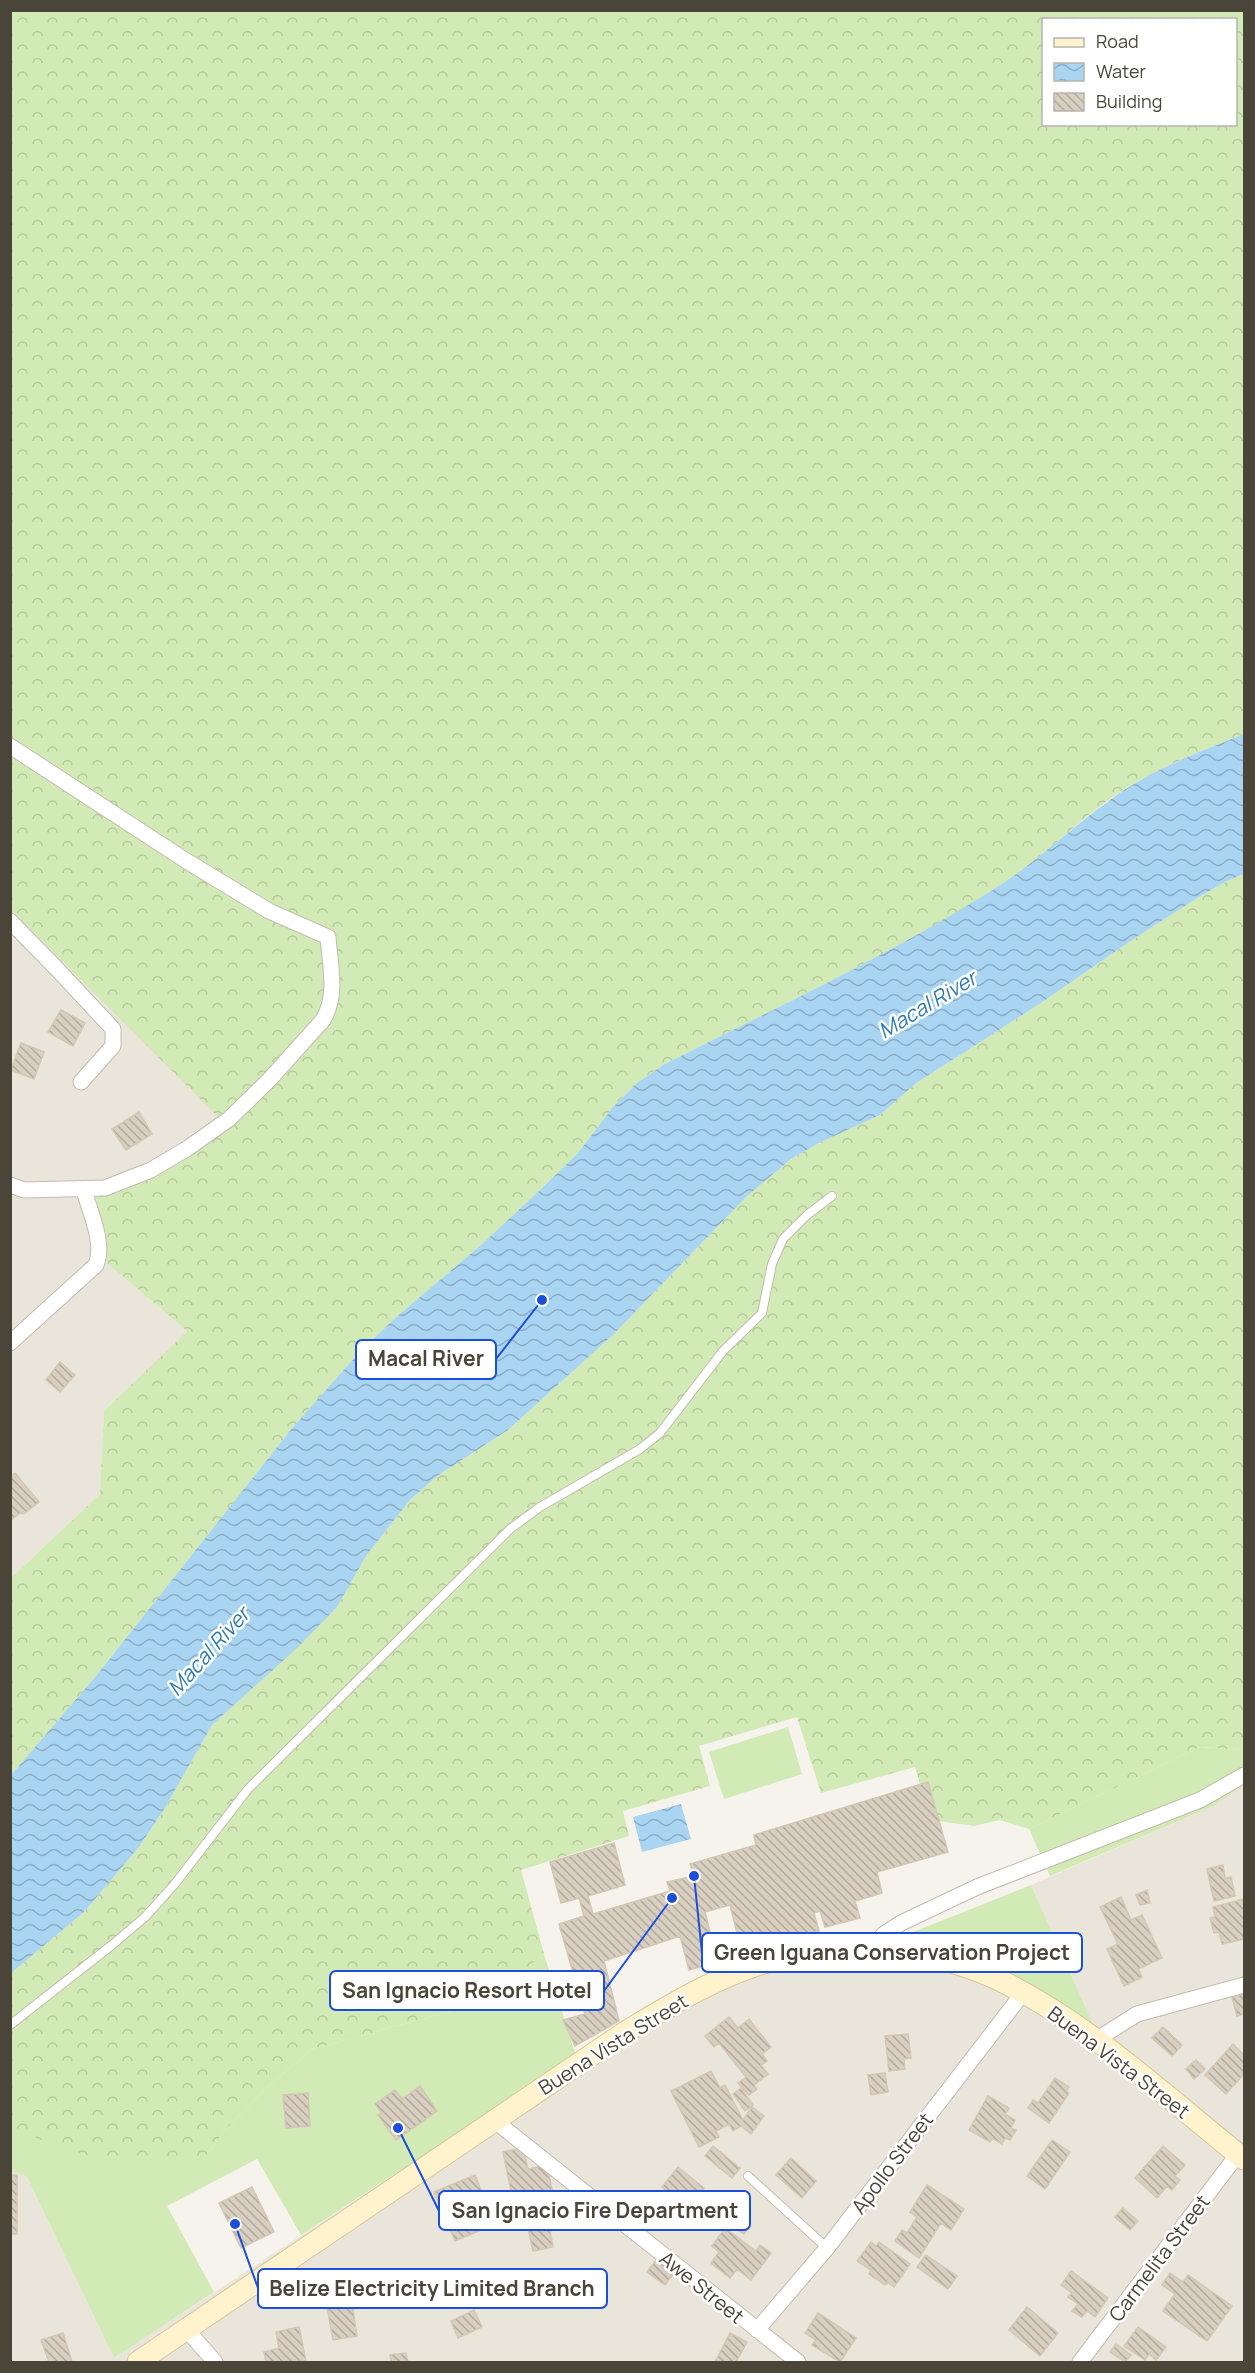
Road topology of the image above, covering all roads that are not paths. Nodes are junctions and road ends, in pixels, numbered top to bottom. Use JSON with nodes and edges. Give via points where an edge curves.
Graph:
{"nodes":[{"id":1,"x":10,"y":746,"type":"edge"},
{"id":2,"x":10,"y":921,"type":"edge"},
{"id":3,"x":81,"y":1083,"type":"dead end"},
{"id":4,"x":11,"y":1188,"type":"edge"},
{"id":5,"x":84,"y":1190,"type":"junction"},
{"id":6,"x":832,"y":1196,"type":"dead end"},
{"id":7,"x":10,"y":1343,"type":"edge"},
{"id":8,"x":1245,"y":1775,"type":"edge"},
{"id":9,"x":872,"y":1948,"type":"junction"},
{"id":10,"x":1245,"y":1985,"type":"edge"},
{"id":11,"x":1023,"y":1993,"type":"junction"},
{"id":12,"x":10,"y":2025,"type":"edge"},
{"id":13,"x":1096,"y":2040,"type":"junction"},
{"id":14,"x":495,"y":2121,"type":"junction"},
{"id":15,"x":1241,"y":2156,"type":"edge"},
{"id":16,"x":748,"y":2176,"type":"dead end"},
{"id":17,"x":828,"y":2248,"type":"junction"},
{"id":18,"x":186,"y":2329,"type":"junction"},
{"id":19,"x":757,"y":2330,"type":"junction"},
{"id":20,"x":138,"y":2362,"type":"edge"},
{"id":21,"x":215,"y":2362,"type":"edge"},
{"id":22,"x":798,"y":2362,"type":"edge"},
{"id":23,"x":1080,"y":2362,"type":"edge"}],
"edges":[{"from":1,"to":5,"type":"street","via":[[185,860],[270,911],[328,937],[332,978],[329,1010],[270,1079],[229,1119],[189,1148],[128,1180]]},
{"from":2,"to":3,"type":"street","via":[[113,1029],[113,1046]]},
{"from":4,"to":5,"type":"street"},
{"from":5,"to":7,"type":"street","via":[[98,1242],[100,1255],[96,1265]]},
{"from":6,"to":12,"type":"lane","via":[[783,1239],[772,1263],[762,1313],[723,1351],[660,1433],[510,1529],[248,1790],[145,1917]]},
{"from":8,"to":9,"type":"street","via":[[1200,1800],[977,1887],[901,1923]]},
{"from":9,"to":11,"type":"main road","name":"Buena Vista Street","via":[[961,1966]]},
{"from":9,"to":14,"type":"main road","name":"Buena Vista Street","via":[[784,1958],[729,1977],[627,2031]]},
{"from":10,"to":13,"type":"street","via":[[1137,2014]]},
{"from":11,"to":13,"type":"main road","name":"Buena Vista Street"},
{"from":11,"to":17,"type":"street","name":"Apollo Street"},
{"from":13,"to":15,"type":"main road","name":"Buena Vista Street"},
{"from":14,"to":18,"type":"main road","name":"Buena Vista Street"},
{"from":14,"to":19,"type":"street","name":"Awe Street"},
{"from":15,"to":23,"type":"street","name":"Carmelita Street"},
{"from":16,"to":17,"type":"lane"},
{"from":17,"to":19,"type":"street","name":"Apollo Street"},
{"from":18,"to":20,"type":"main road","name":"Buena Vista Street"},
{"from":18,"to":21,"type":"street"},
{"from":19,"to":22,"type":"street","name":"Awe Street"}]}
